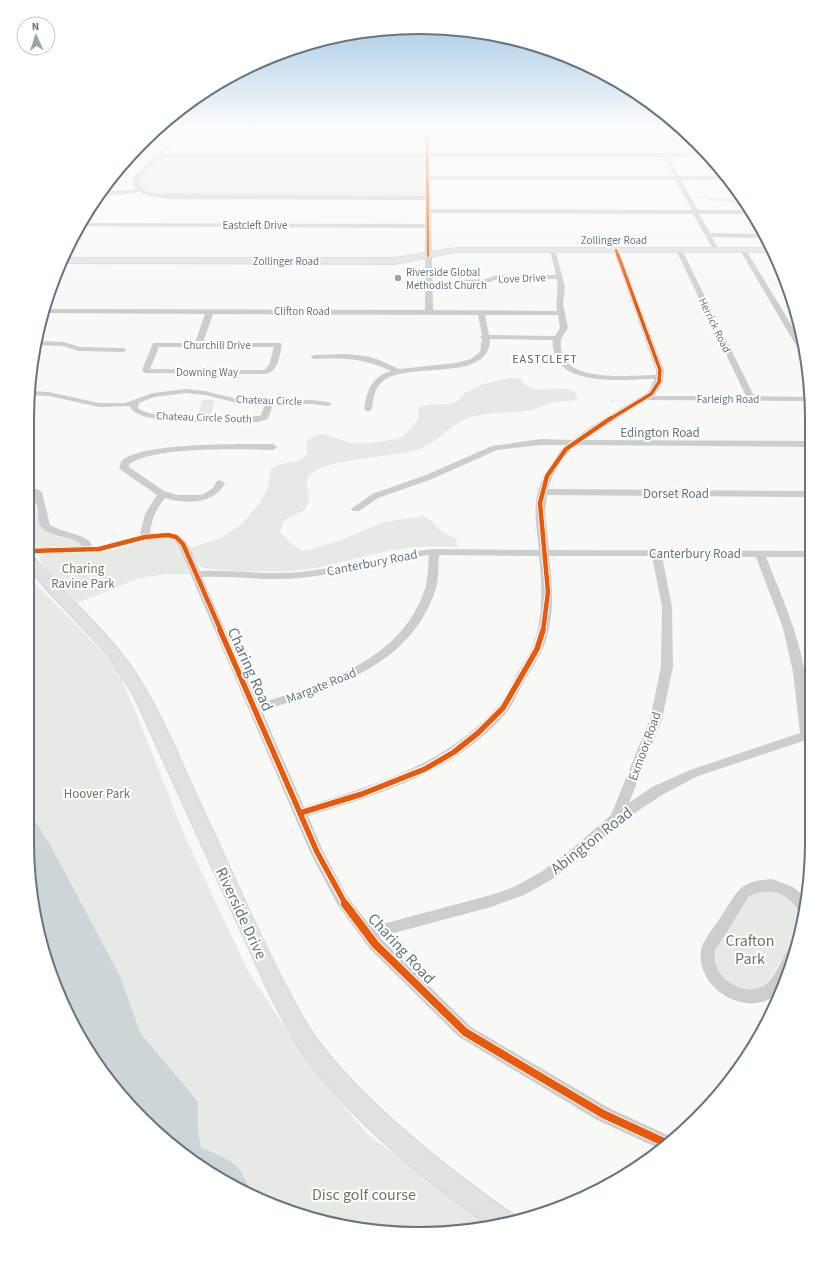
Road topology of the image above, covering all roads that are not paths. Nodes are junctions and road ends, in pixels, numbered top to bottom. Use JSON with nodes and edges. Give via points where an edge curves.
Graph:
{"nodes":[{"id":1,"x":428,"y":189,"type":"edge"},
{"id":2,"x":683,"y":189,"type":"edge"},
{"id":3,"x":140,"y":190,"type":"joint"},
{"id":4,"x":108,"y":193,"type":"edge"},
{"id":5,"x":428,"y":198,"type":"junction"},
{"id":6,"x":428,"y":211,"type":"junction"},
{"id":7,"x":695,"y":212,"type":"junction"},
{"id":8,"x":744,"y":212,"type":"edge"},
{"id":9,"x":87,"y":225,"type":"edge"},
{"id":10,"x":428,"y":226,"type":"junction"},
{"id":11,"x":708,"y":235,"type":"junction"},
{"id":12,"x":758,"y":236,"type":"edge"},
{"id":13,"x":553,"y":250,"type":"junction"},
{"id":14,"x":616,"y":250,"type":"junction"},
{"id":15,"x":679,"y":250,"type":"junction"},
{"id":16,"x":716,"y":250,"type":"junction"},
{"id":17,"x":743,"y":250,"type":"junction"},
{"id":18,"x":765,"y":250,"type":"edge"},
{"id":19,"x":428,"y":256,"type":"junction"},
{"id":20,"x":68,"y":261,"type":"edge"},
{"id":21,"x":559,"y":277,"type":"junction"},
{"id":22,"x":462,"y":282,"type":"dead end"},
{"id":23,"x":50,"y":311,"type":"edge"},
{"id":24,"x":210,"y":311,"type":"junction"},
{"id":25,"x":429,"y":312,"type":"junction"},
{"id":26,"x":481,"y":312,"type":"junction"},
{"id":27,"x":560,"y":313,"type":"junction"},
{"id":28,"x":484,"y":337,"type":"junction"},
{"id":29,"x":557,"y":338,"type":"junction"},
{"id":30,"x":41,"y":342,"type":"edge"},
{"id":31,"x":798,"y":344,"type":"edge"},
{"id":32,"x":198,"y":345,"type":"junction"},
{"id":33,"x":122,"y":350,"type":"dead end"},
{"id":34,"x":314,"y":357,"type":"dead end"},
{"id":35,"x":146,"y":371,"type":"joint"},
{"id":36,"x":269,"y":371,"type":"joint"},
{"id":37,"x":396,"y":372,"type":"junction"},
{"id":38,"x":191,"y":375,"type":"dead end"},
{"id":39,"x":660,"y":377,"type":"junction"},
{"id":40,"x":35,"y":389,"type":"edge"},
{"id":41,"x":186,"y":391,"type":"junction"},
{"id":42,"x":35,"y":393,"type":"edge"},
{"id":43,"x":644,"y":398,"type":"junction"},
{"id":44,"x":751,"y":399,"type":"junction"},
{"id":45,"x":804,"y":399,"type":"edge"},
{"id":46,"x":270,"y":402,"type":"junction"},
{"id":47,"x":135,"y":403,"type":"junction"},
{"id":48,"x":328,"y":404,"type":"dead end"},
{"id":49,"x":368,"y":409,"type":"dead end"},
{"id":50,"x":574,"y":442,"type":"junction"},
{"id":51,"x":805,"y":444,"type":"edge"},
{"id":52,"x":273,"y":447,"type":"dead end"},
{"id":53,"x":220,"y":483,"type":"dead end"},
{"id":54,"x":37,"y":492,"type":"dead end"},
{"id":55,"x":542,"y":492,"type":"junction"},
{"id":56,"x":163,"y":494,"type":"junction"},
{"id":57,"x":805,"y":494,"type":"edge"},
{"id":58,"x":356,"y":509,"type":"dead end"},
{"id":59,"x":145,"y":537,"type":"junction"},
{"id":60,"x":88,"y":550,"type":"junction"},
{"id":61,"x":34,"y":551,"type":"edge"},
{"id":62,"x":434,"y":552,"type":"junction"},
{"id":63,"x":545,"y":552,"type":"junction"},
{"id":64,"x":656,"y":553,"type":"junction"},
{"id":65,"x":760,"y":554,"type":"junction"},
{"id":66,"x":805,"y":554,"type":"edge"},
{"id":67,"x":34,"y":566,"type":"edge"},
{"id":68,"x":196,"y":574,"type":"junction"},
{"id":69,"x":255,"y":710,"type":"junction"},
{"id":70,"x":805,"y":712,"type":"edge"},
{"id":71,"x":805,"y":737,"type":"edge"},
{"id":72,"x":300,"y":814,"type":"junction"},
{"id":73,"x":616,"y":818,"type":"junction"},
{"id":74,"x":800,"y":902,"type":"edge"},
{"id":75,"x":368,"y":934,"type":"junction"},
{"id":76,"x":781,"y":976,"type":"edge"},
{"id":77,"x":662,"y":1141,"type":"edge"},
{"id":78,"x":500,"y":1219,"type":"edge"}],
"edges":[{"from":1,"to":5,"type":"street"},
{"from":2,"to":7,"type":"street"},
{"from":3,"to":4,"type":"street"},
{"from":3,"to":5,"type":"street","via":[[182,198]]},
{"from":5,"to":6,"type":"street"},
{"from":6,"to":7,"type":"street"},
{"from":6,"to":10,"type":"street"},
{"from":7,"to":8,"type":"street"},
{"from":7,"to":11,"type":"street"},
{"from":9,"to":10,"type":"street","name":"Eastcleft Drive"},
{"from":10,"to":19,"type":"street"},
{"from":11,"to":12,"type":"street"},
{"from":11,"to":16,"type":"street"},
{"from":13,"to":14,"type":"main road","name":"Zollinger Road"},
{"from":13,"to":19,"type":"main road","name":"Zollinger Road","via":[[456,250]]},
{"from":13,"to":21,"type":"street"},
{"from":14,"to":15,"type":"main road","name":"Zollinger Road"},
{"from":14,"to":39,"type":"street","via":[[660,370]]},
{"from":15,"to":16,"type":"main road","name":"Zollinger Road"},
{"from":15,"to":44,"type":"street","name":"Herrick Road"},
{"from":16,"to":17,"type":"main road","name":"Zollinger Road"},
{"from":17,"to":18,"type":"main road","name":"Zollinger Road"},
{"from":17,"to":31,"type":"street"},
{"from":19,"to":20,"type":"main road","name":"Zollinger Road","via":[[395,262]]},
{"from":19,"to":25,"type":"street"},
{"from":21,"to":22,"type":"street","name":"Love Drive","via":[[498,277],[486,281]]},
{"from":21,"to":27,"type":"street","via":[[562,287]]},
{"from":23,"to":24,"type":"street","name":"Clifton Road"},
{"from":24,"to":25,"type":"street","name":"Clifton Road"},
{"from":24,"to":32,"type":"street"},
{"from":25,"to":26,"type":"street","name":"Clifton Road"},
{"from":26,"to":27,"type":"street","name":"Clifton Road"},
{"from":26,"to":28,"type":"street"},
{"from":27,"to":29,"type":"street","via":[[564,328]]},
{"from":28,"to":29,"type":"street"},
{"from":28,"to":37,"type":"street","via":[[484,353],[462,366],[414,368]]},
{"from":29,"to":39,"type":"street","via":[[560,360],[566,367],[578,373],[596,377]]},
{"from":30,"to":33,"type":"street","via":[[64,344],[79,349]]},
{"from":32,"to":35,"type":"street","name":"Churchill Drive","via":[[156,345]]},
{"from":32,"to":36,"type":"street","name":"Churchill Drive","via":[[278,345],[273,367]]},
{"from":34,"to":37,"type":"street","via":[[364,358],[379,362]]},
{"from":35,"to":36,"type":"street","name":"Downing Way"},
{"from":37,"to":49,"type":"street","via":[[381,379],[371,388]]},
{"from":38,"to":41,"type":"street"},
{"from":39,"to":43,"type":"street","via":[[651,394]]},
{"from":40,"to":47,"type":"street","via":[[47,389],[89,399],[128,399]]},
{"from":41,"to":46,"type":"street","name":"Chateau Circle","via":[[236,401]]},
{"from":41,"to":47,"type":"street","name":"Chateau Circle","via":[[153,395]]},
{"from":42,"to":47,"type":"street","name":"Chateau Circle","via":[[49,394],[88,404]]},
{"from":43,"to":44,"type":"street","name":"Farleigh Road"},
{"from":43,"to":50,"type":"street"},
{"from":44,"to":45,"type":"street","name":"Farleigh Road"},
{"from":46,"to":47,"type":"street","name":"Chateau Circle South","via":[[265,417],[258,419],[145,415],[137,412],[134,408]]},
{"from":46,"to":48,"type":"street","name":"Chateau Circle"},
{"from":50,"to":51,"type":"street","name":"Edington Road"},
{"from":50,"to":55,"type":"street","via":[[547,476]]},
{"from":50,"to":58,"type":"street","name":"Edington Road","via":[[529,442],[495,448],[429,477],[375,496]]},
{"from":52,"to":56,"type":"street","via":[[183,449],[143,454],[126,460],[124,468]]},
{"from":53,"to":56,"type":"street","via":[[215,492],[204,497],[188,499]]},
{"from":54,"to":60,"type":"street","via":[[47,527],[81,538],[87,543]]},
{"from":55,"to":57,"type":"street","name":"Dorset Road"},
{"from":55,"to":63,"type":"street","via":[[540,512]]},
{"from":56,"to":59,"type":"street","via":[[150,509]]},
{"from":59,"to":60,"type":"street","via":[[107,548]]},
{"from":59,"to":68,"type":"street","via":[[163,534],[179,539]]},
{"from":60,"to":61,"type":"street"},
{"from":62,"to":63,"type":"street","name":"Canterbury Road"},
{"from":62,"to":68,"type":"street","name":"Canterbury Road","via":[[393,556],[300,575]]},
{"from":62,"to":69,"type":"street","name":"Margate Road","via":[[429,597],[410,629],[391,648],[354,674],[337,682]]},
{"from":63,"to":64,"type":"street","name":"Canterbury Road"},
{"from":63,"to":72,"type":"street","via":[[548,592],[542,635],[537,649],[503,708],[478,734],[425,769],[362,794]]},
{"from":64,"to":65,"type":"street","name":"Canterbury Road"},
{"from":64,"to":73,"type":"street","name":"Exmoor Road","via":[[667,607],[667,667],[656,719]]},
{"from":65,"to":66,"type":"street","name":"Canterbury Road"},
{"from":65,"to":70,"type":"street","via":[[788,628],[800,672]]},
{"from":67,"to":78,"type":"main road","name":"Riverside Drive","via":[[125,667],[159,729],[231,891],[300,1032],[324,1065],[362,1106],[417,1158]]},
{"from":68,"to":69,"type":"street","name":"Charing Road"},
{"from":69,"to":72,"type":"street","name":"Charing Road"},
{"from":71,"to":73,"type":"street","name":"Abington Road","via":[[694,773],[657,791]]},
{"from":72,"to":75,"type":"street","name":"Charing Road","via":[[342,900]]},
{"from":73,"to":75,"type":"street","name":"Abington Road","via":[[571,858],[519,891]]},
{"from":74,"to":76,"type":"street","via":[[788,891],[772,885],[756,886],[744,892],[708,950],[708,964],[714,978],[727,990],[744,996],[761,995],[774,987]]},
{"from":75,"to":77,"type":"street","name":"Charing Road","via":[[375,944],[465,1032],[603,1114]]}]}
